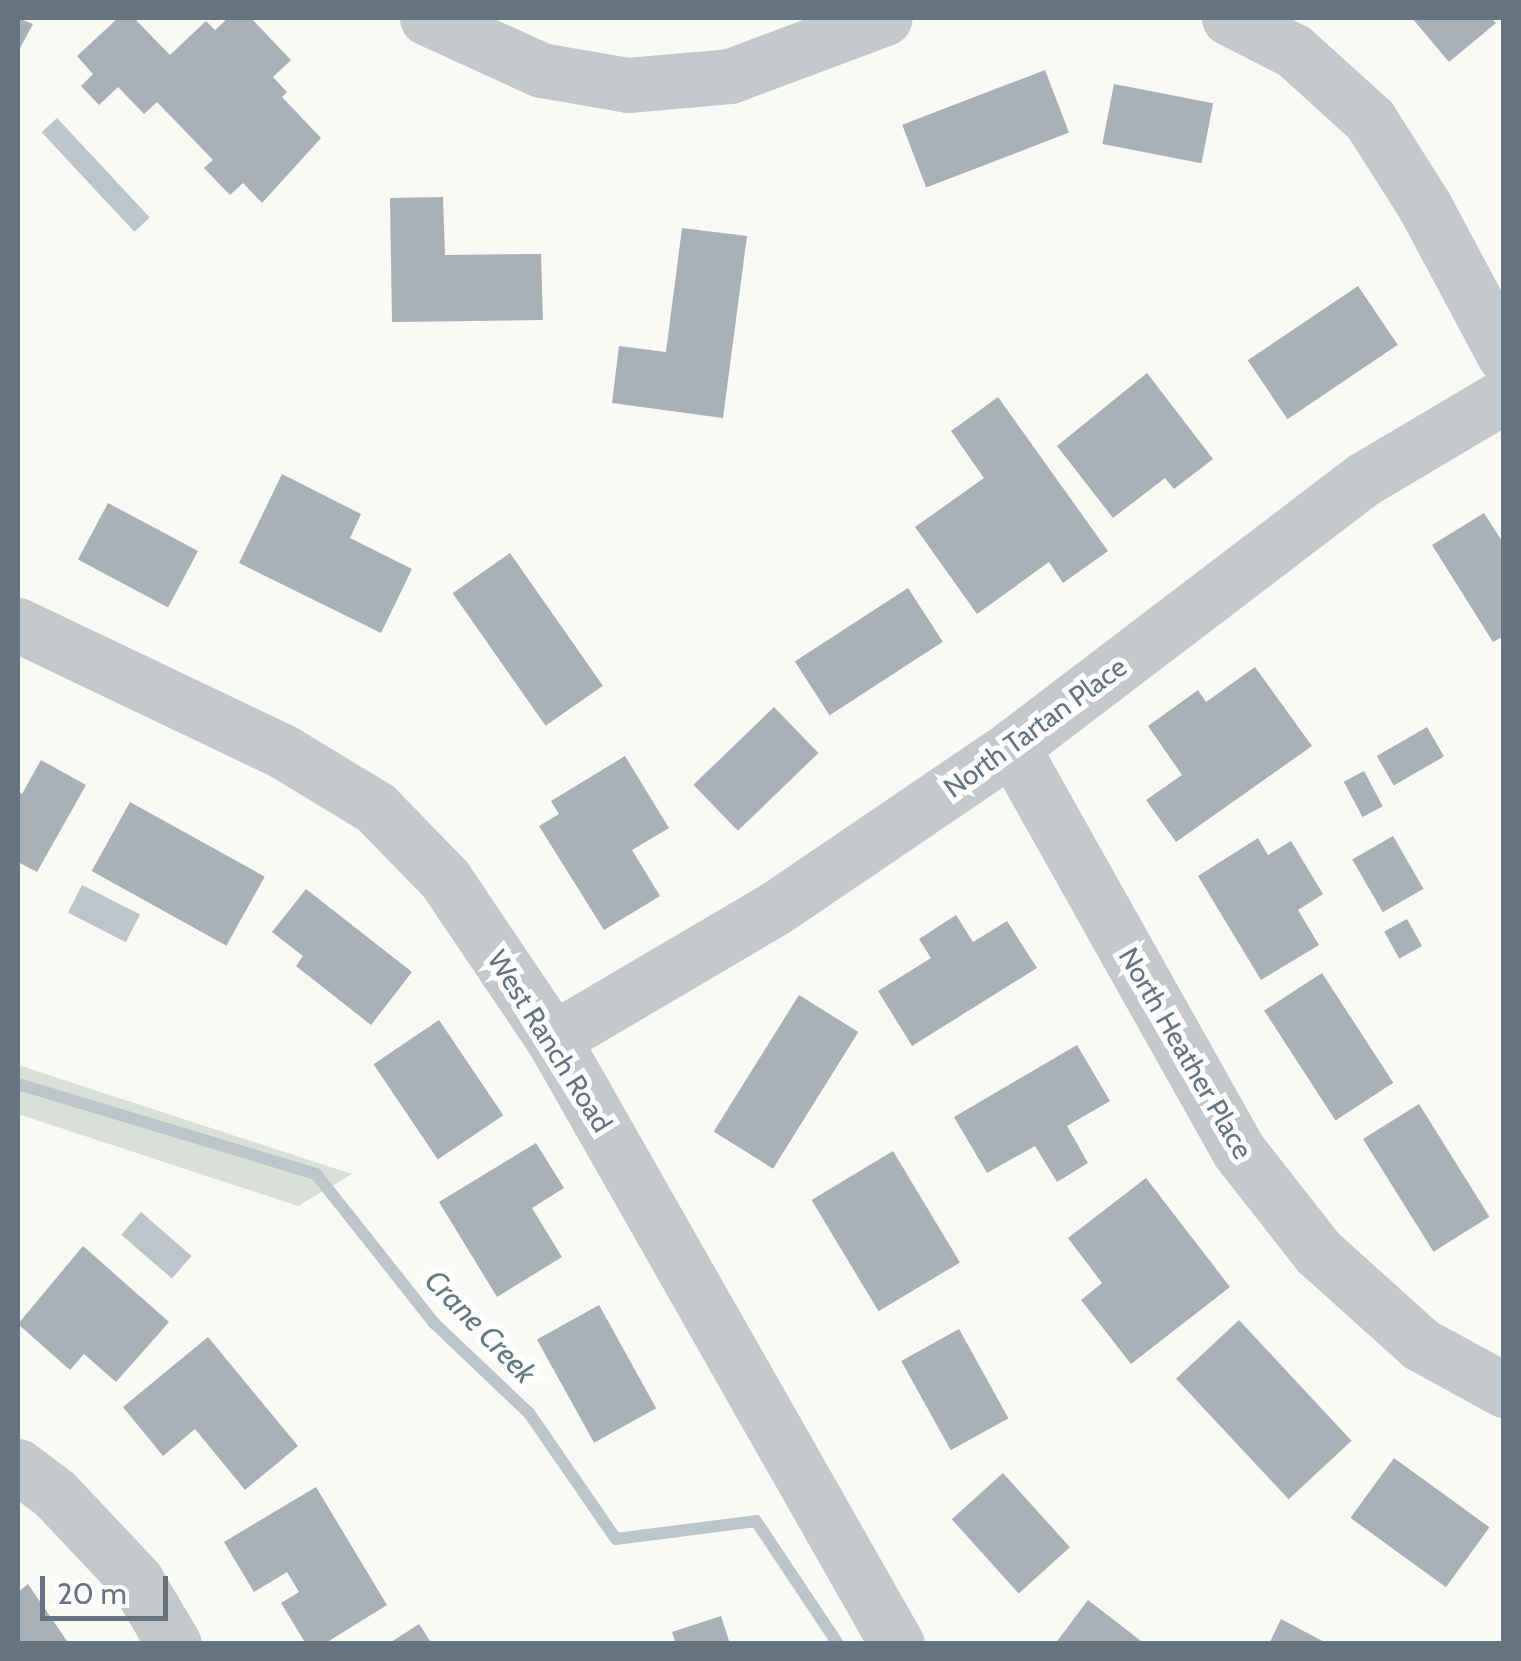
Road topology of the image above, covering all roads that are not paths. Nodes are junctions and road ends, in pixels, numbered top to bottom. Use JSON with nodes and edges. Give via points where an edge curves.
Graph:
{"nodes":[{"id":1,"x":428,"y":18,"type":"edge"},
{"id":2,"x":885,"y":18,"type":"edge"},
{"id":3,"x":1228,"y":18,"type":"edge"},
{"id":4,"x":1504,"y":355,"type":"edge"},
{"id":5,"x":1504,"y":396,"type":"edge"},
{"id":6,"x":18,"y":625,"type":"edge"},
{"id":7,"x":1012,"y":747,"type":"junction"},
{"id":8,"x":553,"y":1039,"type":"junction"},
{"id":9,"x":1504,"y":1390,"type":"edge"},
{"id":10,"x":18,"y":1466,"type":"edge"},
{"id":11,"x":174,"y":1644,"type":"edge"},
{"id":12,"x":897,"y":1644,"type":"edge"}],
"edges":[{"from":1,"to":2,"type":"street","via":[[540,70],[628,85],[730,76]]},
{"from":3,"to":4,"type":"street","via":[[1294,51],[1370,120]]},
{"from":5,"to":7,"type":"street","name":"North Tartan Place","via":[[1364,479]]},
{"from":6,"to":8,"type":"street","name":"West Ranch Road","via":[[284,752],[376,808],[445,879]]},
{"from":7,"to":8,"type":"street","name":"North Tartan Place","via":[[774,909]]},
{"from":7,"to":9,"type":"street","name":"North Heather Place","via":[[1250,1164],[1318,1252],[1420,1344]]},
{"from":8,"to":12,"type":"street","name":"West Ranch Road"},
{"from":10,"to":11,"type":"street","via":[[55,1494],[136,1580]]}]}
